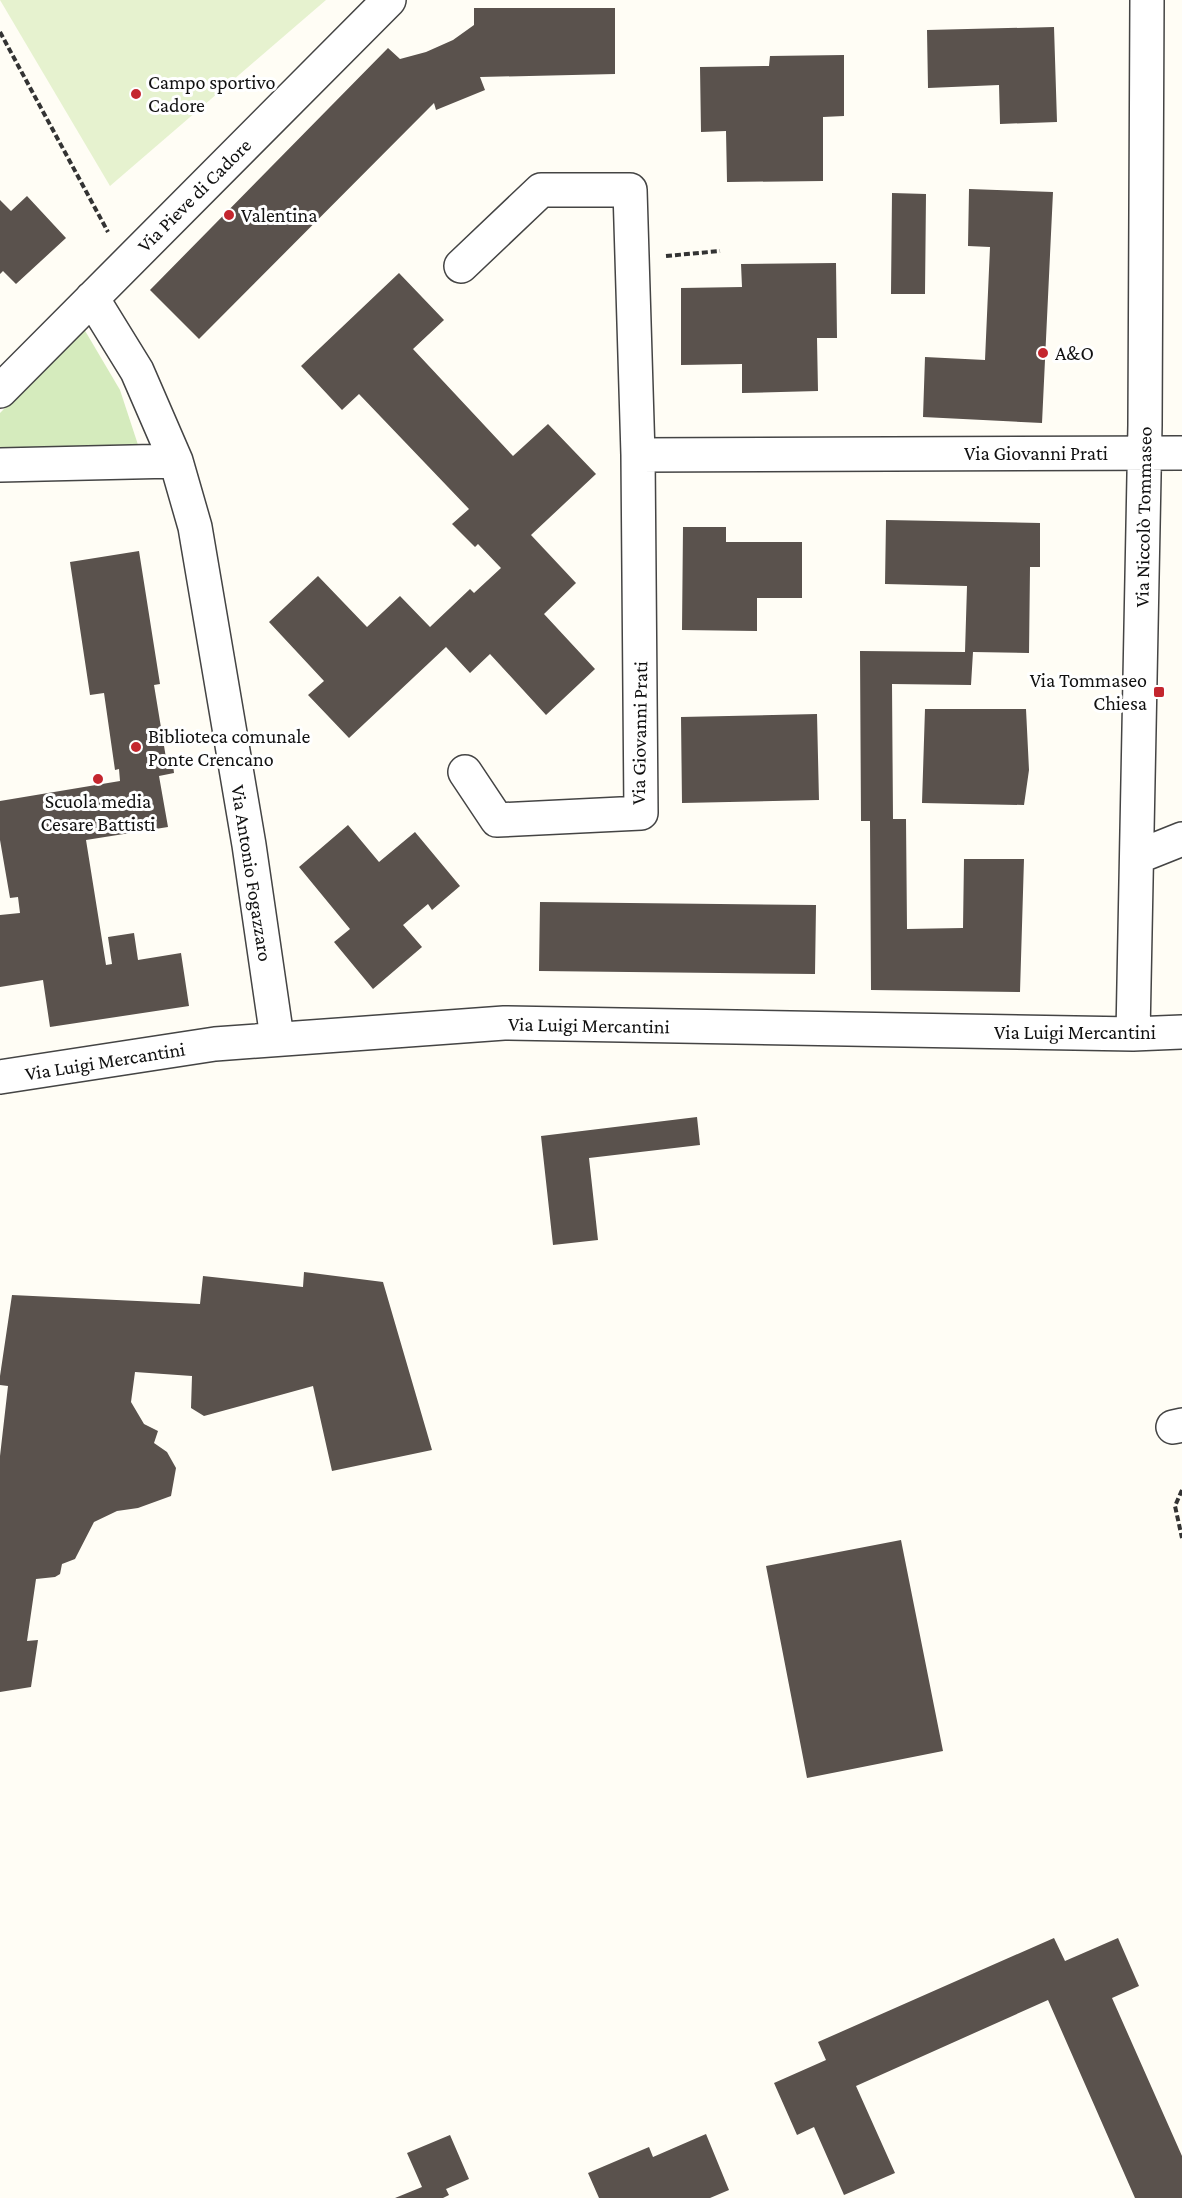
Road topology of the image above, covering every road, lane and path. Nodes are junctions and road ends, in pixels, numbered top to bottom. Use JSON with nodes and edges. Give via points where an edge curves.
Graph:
{"nodes":[{"id":1,"x":389,"y":0,"type":"edge"},
{"id":2,"x":1147,"y":0,"type":"edge"},
{"id":3,"x":0,"y":32,"type":"edge"},
{"id":4,"x":108,"y":231,"type":"dead end"},
{"id":5,"x":720,"y":251,"type":"dead end"},
{"id":6,"x":633,"y":259,"type":"junction"},
{"id":7,"x":461,"y":266,"type":"dead end"},
{"id":8,"x":92,"y":298,"type":"junction"},
{"id":9,"x":0,"y":391,"type":"edge"},
{"id":10,"x":1144,"y":453,"type":"junction"},
{"id":11,"x":1182,"y":453,"type":"edge"},
{"id":12,"x":638,"y":455,"type":"junction"},
{"id":13,"x":176,"y":461,"type":"junction"},
{"id":14,"x":0,"y":465,"type":"edge"},
{"id":15,"x":465,"y":772,"type":"dead end"},
{"id":16,"x":1182,"y":839,"type":"edge"},
{"id":17,"x":1137,"y":857,"type":"junction"},
{"id":18,"x":1182,"y":1032,"type":"edge"},
{"id":19,"x":1133,"y":1034,"type":"junction"},
{"id":20,"x":277,"y":1038,"type":"junction"},
{"id":21,"x":0,"y":1077,"type":"edge"},
{"id":22,"x":1182,"y":1490,"type":"edge"},
{"id":23,"x":1182,"y":1538,"type":"edge"}],
"edges":[{"from":1,"to":8,"type":"street","name":"Via Pieve di Cadore"},
{"from":2,"to":10,"type":"street","name":"Via Niccolò Tommaseo"},
{"from":3,"to":4,"type":"path"},
{"from":5,"to":6,"type":"path"},
{"from":6,"to":7,"type":"street","name":"Via Giovanni Prati","via":[[630,190],[541,190]]},
{"from":6,"to":12,"type":"street","name":"Via Giovanni Prati"},
{"from":8,"to":9,"type":"street","name":"Via Pieve di Cadore"},
{"from":8,"to":13,"type":"street","name":"Via Antonio Fogazzaro","via":[[137,371]]},
{"from":10,"to":11,"type":"street","name":"Via Giovanni Prati"},
{"from":10,"to":12,"type":"street","name":"Via Giovanni Prati"},
{"from":10,"to":17,"type":"street","name":"Via Niccolò Tommaseo"},
{"from":12,"to":15,"type":"street","name":"Via Giovanni Prati","via":[[641,813],[497,819]]},
{"from":13,"to":14,"type":"street"},
{"from":13,"to":20,"type":"street","name":"Via Antonio Fogazzaro","via":[[195,527]]},
{"from":16,"to":17,"type":"street"},
{"from":17,"to":19,"type":"street","name":"Via Niccolò Tommaseo"},
{"from":18,"to":19,"type":"street","name":"Via Luigi Mercantini"},
{"from":19,"to":20,"type":"street","name":"Via Luigi Mercantini","via":[[504,1023]]},
{"from":20,"to":21,"type":"street","name":"Via Luigi Mercantini"},
{"from":22,"to":23,"type":"path","via":[[1175,1506]]}]}
